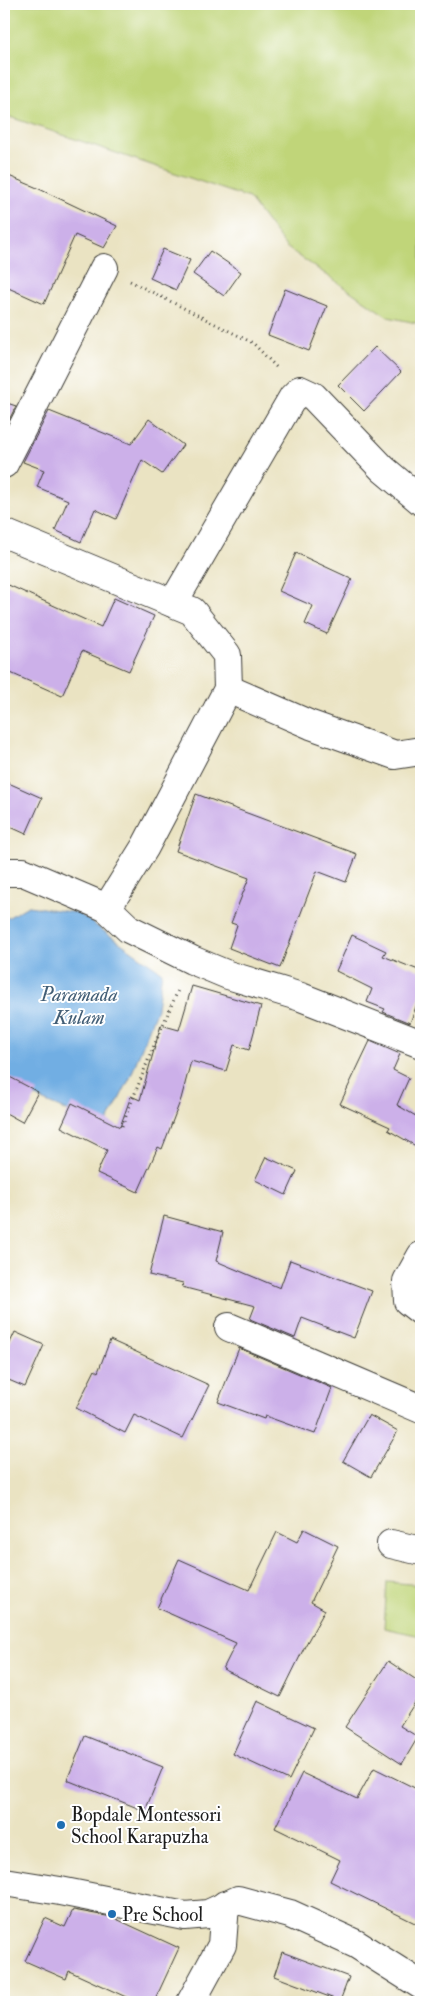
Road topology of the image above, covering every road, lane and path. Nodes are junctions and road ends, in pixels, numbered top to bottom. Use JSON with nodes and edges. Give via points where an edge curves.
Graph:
{"nodes":[{"id":1,"x":104,"y":268,"type":"joint"},
{"id":2,"x":300,"y":390,"type":"junction"},
{"id":3,"x":4,"y":464,"type":"edge"},
{"id":4,"x":421,"y":501,"type":"edge"},
{"id":5,"x":4,"y":533,"type":"edge"},
{"id":6,"x":173,"y":602,"type":"junction"},
{"id":7,"x":228,"y":689,"type":"junction"},
{"id":8,"x":421,"y":751,"type":"edge"},
{"id":9,"x":4,"y":872,"type":"edge"},
{"id":10,"x":107,"y":908,"type":"junction"},
{"id":11,"x":192,"y":960,"type":"junction"},
{"id":12,"x":421,"y":1044,"type":"edge"},
{"id":13,"x":122,"y":1126,"type":"dead end"},
{"id":14,"x":421,"y":1256,"type":"edge"},
{"id":15,"x":421,"y":1311,"type":"edge"},
{"id":16,"x":229,"y":1327,"type":"dead end"},
{"id":17,"x":421,"y":1409,"type":"edge"},
{"id":18,"x":391,"y":1544,"type":"dead end"},
{"id":19,"x":421,"y":1551,"type":"edge"},
{"id":20,"x":4,"y":1882,"type":"edge"},
{"id":21,"x":225,"y":1906,"type":"junction"},
{"id":22,"x":421,"y":1986,"type":"edge"},
{"id":23,"x":191,"y":2002,"type":"edge"}],
"edges":[{"from":1,"to":2,"type":"path","via":[[253,343]]},
{"from":1,"to":3,"type":"street"},
{"from":2,"to":4,"type":"street","via":[[313,396],[383,469]]},
{"from":2,"to":6,"type":"street"},
{"from":5,"to":6,"type":"street"},
{"from":6,"to":7,"type":"street","via":[[192,611],[227,655]]},
{"from":7,"to":8,"type":"street","via":[[311,725],[395,755]]},
{"from":7,"to":10,"type":"street","via":[[145,847]]},
{"from":9,"to":10,"type":"street","via":[[23,872]]},
{"from":10,"to":11,"type":"street","via":[[129,929]]},
{"from":11,"to":12,"type":"street","via":[[228,975],[301,997]]},
{"from":11,"to":13,"type":"path"},
{"from":14,"to":15,"type":"street","via":[[406,1282],[408,1301]]},
{"from":16,"to":17,"type":"street"},
{"from":18,"to":19,"type":"street"},
{"from":20,"to":21,"type":"street","via":[[185,1916],[208,1914]]},
{"from":21,"to":22,"type":"street","via":[[238,1900],[290,1914],[356,1944]]},
{"from":21,"to":23,"type":"street","via":[[222,1945]]}]}
